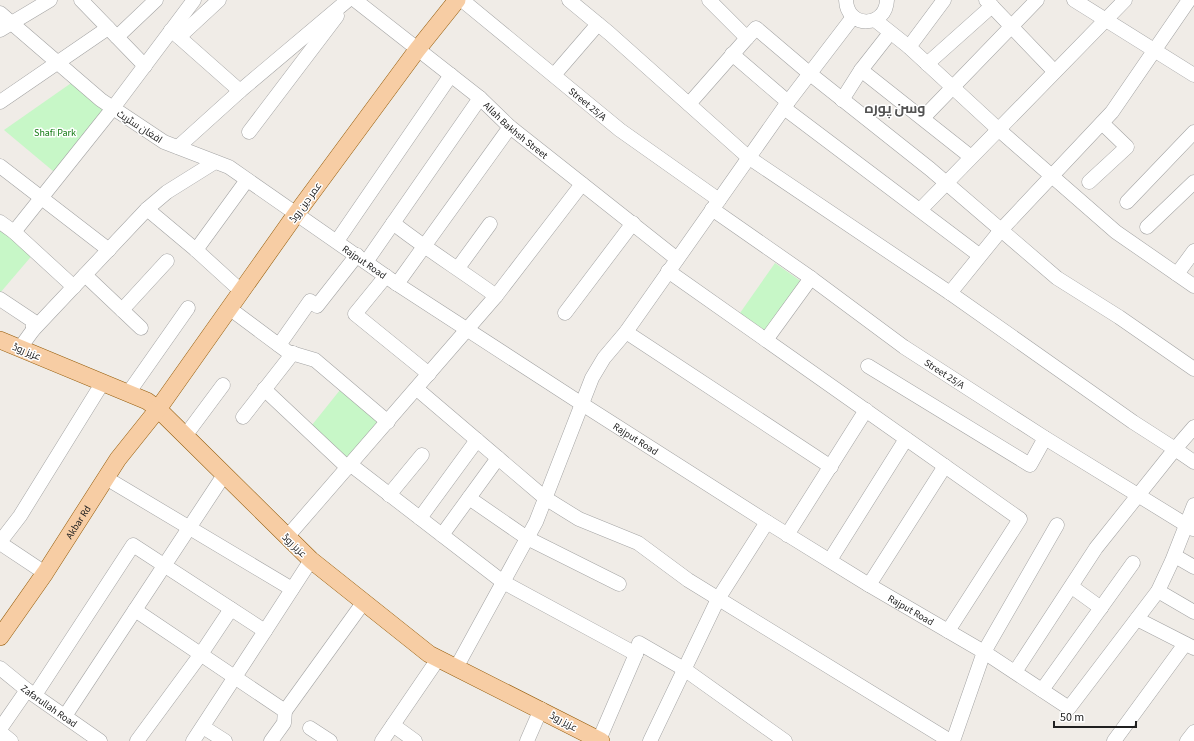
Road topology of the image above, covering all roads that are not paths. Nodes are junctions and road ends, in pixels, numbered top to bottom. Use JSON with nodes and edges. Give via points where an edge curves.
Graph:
{"nodes":[{"id":1,"x":50,"y":0,"type":"edge"},
{"id":2,"x":156,"y":0,"type":"edge"},
{"id":3,"x":193,"y":0,"type":"edge"},
{"id":4,"x":219,"y":0,"type":"edge"},
{"id":5,"x":348,"y":0,"type":"edge"},
{"id":6,"x":355,"y":0,"type":"edge"},
{"id":7,"x":457,"y":0,"type":"edge"},
{"id":8,"x":462,"y":0,"type":"edge"},
{"id":9,"x":569,"y":0,"type":"edge"},
{"id":10,"x":709,"y":0,"type":"edge"},
{"id":11,"x":846,"y":0,"type":"edge"},
{"id":12,"x":887,"y":0,"type":"edge"},
{"id":13,"x":944,"y":0,"type":"edge"},
{"id":14,"x":1037,"y":0,"type":"edge"},
{"id":15,"x":1074,"y":0,"type":"edge"},
{"id":16,"x":1125,"y":0,"type":"edge"},
{"id":17,"x":1189,"y":0,"type":"edge"},
{"id":18,"x":86,"y":1,"type":"edge"},
{"id":19,"x":989,"y":3,"type":"edge"},
{"id":20,"x":0,"y":13,"type":"edge"},
{"id":21,"x":853,"y":17,"type":"junction"},
{"id":22,"x":875,"y":20,"type":"junction"},
{"id":23,"x":1104,"y":20,"type":"junction"},
{"id":24,"x":598,"y":24,"type":"junction"},
{"id":25,"x":1011,"y":26,"type":"junction"},
{"id":26,"x":6,"y":27,"type":"edge"},
{"id":27,"x":113,"y":33,"type":"junction"},
{"id":28,"x":175,"y":34,"type":"junction"},
{"id":29,"x":890,"y":34,"type":"junction"},
{"id":30,"x":747,"y":38,"type":"junction"},
{"id":31,"x":909,"y":47,"type":"junction"},
{"id":32,"x":416,"y":50,"type":"junction"},
{"id":33,"x":1154,"y":51,"type":"junction"},
{"id":34,"x":732,"y":54,"type":"junction"},
{"id":35,"x":58,"y":62,"type":"junction"},
{"id":36,"x":927,"y":64,"type":"junction"},
{"id":37,"x":145,"y":66,"type":"junction"},
{"id":38,"x":861,"y":70,"type":"junction"},
{"id":39,"x":1054,"y":71,"type":"junction"},
{"id":40,"x":451,"y":74,"type":"junction"},
{"id":41,"x":809,"y":74,"type":"junction"},
{"id":42,"x":554,"y":75,"type":"junction"},
{"id":43,"x":1194,"y":75,"type":"edge"},
{"id":44,"x":952,"y":87,"type":"junction"},
{"id":45,"x":240,"y":91,"type":"junction"},
{"id":46,"x":480,"y":98,"type":"junction"},
{"id":47,"x":842,"y":100,"type":"junction"},
{"id":48,"x":0,"y":102,"type":"edge"},
{"id":49,"x":689,"y":104,"type":"junction"},
{"id":50,"x":786,"y":105,"type":"junction"},
{"id":51,"x":113,"y":108,"type":"junction"},
{"id":52,"x":923,"y":118,"type":"junction"},
{"id":53,"x":1102,"y":123,"type":"junction"},
{"id":54,"x":510,"y":127,"type":"junction"},
{"id":55,"x":998,"y":129,"type":"junction"},
{"id":56,"x":249,"y":132,"type":"dead end"},
{"id":57,"x":1194,"y":132,"type":"edge"},
{"id":58,"x":178,"y":147,"type":"junction"},
{"id":59,"x":748,"y":157,"type":"junction"},
{"id":60,"x":971,"y":157,"type":"junction"},
{"id":61,"x":215,"y":162,"type":"junction"},
{"id":62,"x":0,"y":166,"type":"edge"},
{"id":63,"x":1051,"y":177,"type":"junction"},
{"id":64,"x":247,"y":180,"type":"junction"},
{"id":65,"x":1089,"y":182,"type":"dead end"},
{"id":66,"x":1194,"y":182,"type":"edge"},
{"id":67,"x":946,"y":183,"type":"junction"},
{"id":68,"x":582,"y":184,"type":"junction"},
{"id":69,"x":41,"y":198,"type":"junction"},
{"id":70,"x":1127,"y":202,"type":"dead end"},
{"id":71,"x":716,"y":205,"type":"junction"},
{"id":72,"x":147,"y":209,"type":"junction"},
{"id":73,"x":920,"y":210,"type":"junction"},
{"id":74,"x":296,"y":214,"type":"junction"},
{"id":75,"x":0,"y":222,"type":"edge"},
{"id":76,"x":393,"y":223,"type":"junction"},
{"id":77,"x":633,"y":223,"type":"junction"},
{"id":78,"x":490,"y":224,"type":"dead end"},
{"id":79,"x":1147,"y":227,"type":"dead end"},
{"id":80,"x":1001,"y":230,"type":"junction"},
{"id":81,"x":14,"y":232,"type":"junction"},
{"id":82,"x":337,"y":241,"type":"junction"},
{"id":83,"x":423,"y":247,"type":"junction"},
{"id":84,"x":109,"y":250,"type":"junction"},
{"id":85,"x":196,"y":250,"type":"junction"},
{"id":86,"x":1194,"y":251,"type":"edge"},
{"id":87,"x":979,"y":255,"type":"junction"},
{"id":88,"x":361,"y":258,"type":"junction"},
{"id":89,"x":677,"y":258,"type":"junction"},
{"id":90,"x":167,"y":261,"type":"dead end"},
{"id":91,"x":458,"y":268,"type":"junction"},
{"id":92,"x":668,"y":271,"type":"junction"},
{"id":93,"x":1177,"y":274,"type":"junction"},
{"id":94,"x":85,"y":275,"type":"junction"},
{"id":95,"x":811,"y":278,"type":"junction"},
{"id":96,"x":391,"y":280,"type":"junction"},
{"id":97,"x":1194,"y":286,"type":"edge"},
{"id":98,"x":74,"y":287,"type":"junction"},
{"id":99,"x":241,"y":291,"type":"junction"},
{"id":100,"x":950,"y":293,"type":"junction"},
{"id":101,"x":496,"y":296,"type":"junction"},
{"id":102,"x":0,"y":299,"type":"edge"},
{"id":103,"x":188,"y":308,"type":"dead end"},
{"id":104,"x":229,"y":308,"type":"junction"},
{"id":105,"x":122,"y":310,"type":"junction"},
{"id":106,"x":565,"y":313,"type":"dead end"},
{"id":107,"x":141,"y":328,"type":"dead end"},
{"id":108,"x":468,"y":328,"type":"junction"},
{"id":109,"x":33,"y":330,"type":"junction"},
{"id":110,"x":626,"y":332,"type":"junction"},
{"id":111,"x":0,"y":340,"type":"edge"},
{"id":112,"x":766,"y":340,"type":"junction"},
{"id":113,"x":279,"y":345,"type":"junction"},
{"id":114,"x":20,"y":348,"type":"junction"},
{"id":115,"x":293,"y":353,"type":"junction"},
{"id":116,"x":868,"y":366,"type":"dead end"},
{"id":117,"x":1194,"y":369,"type":"edge"},
{"id":118,"x":429,"y":374,"type":"junction"},
{"id":119,"x":104,"y":382,"type":"junction"},
{"id":120,"x":223,"y":385,"type":"dead end"},
{"id":121,"x":264,"y":389,"type":"junction"},
{"id":122,"x":417,"y":389,"type":"junction"},
{"id":123,"x":129,"y":392,"type":"junction"},
{"id":124,"x":582,"y":404,"type":"junction"},
{"id":125,"x":158,"y":409,"type":"junction"},
{"id":126,"x":866,"y":410,"type":"junction"},
{"id":127,"x":243,"y":417,"type":"dead end"},
{"id":128,"x":388,"y":422,"type":"junction"},
{"id":129,"x":1194,"y":427,"type":"edge"},
{"id":130,"x":185,"y":436,"type":"junction"},
{"id":131,"x":1045,"y":438,"type":"junction"},
{"id":132,"x":906,"y":439,"type":"junction"},
{"id":133,"x":477,"y":440,"type":"junction"},
{"id":134,"x":1175,"y":449,"type":"junction"},
{"id":135,"x":422,"y":455,"type":"dead end"},
{"id":136,"x":498,"y":458,"type":"junction"},
{"id":137,"x":1194,"y":462,"type":"edge"},
{"id":138,"x":350,"y":466,"type":"junction"},
{"id":139,"x":831,"y":466,"type":"junction"},
{"id":140,"x":944,"y":466,"type":"junction"},
{"id":141,"x":224,"y":475,"type":"junction"},
{"id":142,"x":106,"y":478,"type":"junction"},
{"id":143,"x":389,"y":494,"type":"junction"},
{"id":144,"x":1137,"y":496,"type":"junction"},
{"id":145,"x":469,"y":498,"type":"junction"},
{"id":146,"x":545,"y":498,"type":"junction"},
{"id":147,"x":1194,"y":505,"type":"edge"},
{"id":148,"x":420,"y":518,"type":"junction"},
{"id":149,"x":767,"y":522,"type":"junction"},
{"id":150,"x":1057,"y":525,"type":"dead end"},
{"id":151,"x":189,"y":528,"type":"junction"},
{"id":152,"x":1190,"y":528,"type":"edge"},
{"id":153,"x":442,"y":535,"type":"junction"},
{"id":154,"x":787,"y":535,"type":"junction"},
{"id":155,"x":287,"y":537,"type":"junction"},
{"id":156,"x":527,"y":538,"type":"junction"},
{"id":157,"x":0,"y":542,"type":"edge"},
{"id":158,"x":1174,"y":556,"type":"junction"},
{"id":159,"x":311,"y":560,"type":"junction"},
{"id":160,"x":830,"y":560,"type":"junction"},
{"id":161,"x":1133,"y":563,"type":"dead end"},
{"id":162,"x":164,"y":566,"type":"junction"},
{"id":163,"x":1194,"y":567,"type":"edge"},
{"id":164,"x":45,"y":574,"type":"junction"},
{"id":165,"x":503,"y":582,"type":"junction"},
{"id":166,"x":619,"y":584,"type":"dead end"},
{"id":167,"x":869,"y":585,"type":"junction"},
{"id":168,"x":1072,"y":587,"type":"junction"},
{"id":169,"x":292,"y":590,"type":"junction"},
{"id":170,"x":1158,"y":591,"type":"junction"},
{"id":171,"x":718,"y":599,"type":"junction"},
{"id":172,"x":362,"y":603,"type":"junction"},
{"id":173,"x":1101,"y":608,"type":"junction"},
{"id":174,"x":231,"y":609,"type":"junction"},
{"id":175,"x":135,"y":610,"type":"junction"},
{"id":176,"x":1194,"y":612,"type":"edge"},
{"id":177,"x":1137,"y":619,"type":"junction"},
{"id":178,"x":265,"y":630,"type":"junction"},
{"id":179,"x":948,"y":631,"type":"junction"},
{"id":180,"x":0,"y":637,"type":"edge"},
{"id":181,"x":1190,"y":646,"type":"edge"},
{"id":182,"x":984,"y":652,"type":"junction"},
{"id":183,"x":201,"y":654,"type":"junction"},
{"id":184,"x":636,"y":654,"type":"junction"},
{"id":185,"x":438,"y":659,"type":"junction"},
{"id":186,"x":0,"y":668,"type":"edge"},
{"id":187,"x":456,"y":668,"type":"junction"},
{"id":188,"x":684,"y":669,"type":"junction"},
{"id":189,"x":1015,"y":672,"type":"junction"},
{"id":190,"x":235,"y":676,"type":"junction"},
{"id":191,"x":1042,"y":690,"type":"junction"},
{"id":192,"x":31,"y":692,"type":"junction"},
{"id":193,"x":541,"y":709,"type":"junction"},
{"id":194,"x":285,"y":711,"type":"junction"},
{"id":195,"x":65,"y":716,"type":"junction"},
{"id":196,"x":393,"y":725,"type":"junction"},
{"id":197,"x":203,"y":727,"type":"junction"},
{"id":198,"x":310,"y":728,"type":"dead end"},
{"id":199,"x":0,"y":729,"type":"edge"},
{"id":200,"x":0,"y":732,"type":"edge"},
{"id":201,"x":1194,"y":732,"type":"edge"},
{"id":202,"x":579,"y":736,"type":"edge"},
{"id":203,"x":600,"y":740,"type":"edge"},
{"id":204,"x":11,"y":741,"type":"edge"},
{"id":205,"x":100,"y":741,"type":"edge"},
{"id":206,"x":138,"y":741,"type":"edge"},
{"id":207,"x":193,"y":741,"type":"edge"},
{"id":208,"x":225,"y":741,"type":"edge"},
{"id":209,"x":271,"y":741,"type":"edge"},
{"id":210,"x":330,"y":741,"type":"edge"},
{"id":211,"x":382,"y":741,"type":"edge"},
{"id":212,"x":415,"y":741,"type":"edge"},
{"id":213,"x":527,"y":741,"type":"edge"},
{"id":214,"x":650,"y":741,"type":"edge"},
{"id":215,"x":785,"y":741,"type":"edge"},
{"id":216,"x":950,"y":741,"type":"edge"},
{"id":217,"x":953,"y":741,"type":"edge"},
{"id":218,"x":1114,"y":741,"type":"edge"},
{"id":219,"x":1187,"y":741,"type":"edge"}],
"edges":[{"from":1,"to":26,"type":"street"},
{"from":2,"to":27,"type":"street"},
{"from":3,"to":28,"type":"street"},
{"from":4,"to":28,"type":"street"},
{"from":5,"to":45,"type":"street"},
{"from":5,"to":56,"type":"street"},
{"from":6,"to":32,"type":"street","name":"Allah Bakhsh Street"},
{"from":7,"to":32,"type":"main road","name":"عمر دین روڈ"},
{"from":8,"to":42,"type":"street","name":"Street 25/A"},
{"from":9,"to":24,"type":"street"},
{"from":10,"to":30,"type":"street"},
{"from":11,"to":21,"type":"street","via":[[848,11]]},
{"from":12,"to":22,"type":"street","via":[[883,14]]},
{"from":13,"to":31,"type":"street"},
{"from":14,"to":25,"type":"street"},
{"from":15,"to":23,"type":"street"},
{"from":16,"to":23,"type":"street"},
{"from":17,"to":33,"type":"street"},
{"from":18,"to":27,"type":"street"},
{"from":19,"to":25,"type":"street"},
{"from":19,"to":36,"type":"street"},
{"from":20,"to":26,"type":"street","name":"افغان سٹریٹ"},
{"from":21,"to":22,"type":"street","via":[[864,22]]},
{"from":21,"to":41,"type":"street"},
{"from":22,"to":29,"type":"street"},
{"from":23,"to":33,"type":"street"},
{"from":23,"to":39,"type":"street"},
{"from":24,"to":42,"type":"street"},
{"from":24,"to":49,"type":"street"},
{"from":25,"to":39,"type":"street"},
{"from":25,"to":44,"type":"street"},
{"from":26,"to":35,"type":"street","name":"افغان سٹریٹ"},
{"from":27,"to":35,"type":"street"},
{"from":27,"to":37,"type":"street"},
{"from":28,"to":37,"type":"street"},
{"from":28,"to":45,"type":"street"},
{"from":29,"to":31,"type":"street"},
{"from":29,"to":38,"type":"street"},
{"from":30,"to":34,"type":"street"},
{"from":30,"to":41,"type":"street","via":[[756,28]]},
{"from":31,"to":36,"type":"street"},
{"from":32,"to":40,"type":"street","name":"Allah Bakhsh Street"},
{"from":32,"to":74,"type":"main road","name":"عمر دین روڈ"},
{"from":33,"to":43,"type":"street"},
{"from":33,"to":53,"type":"street"},
{"from":34,"to":49,"type":"street"},
{"from":34,"to":50,"type":"street"},
{"from":35,"to":48,"type":"street"},
{"from":35,"to":51,"type":"street","name":"افغان سٹریٹ"},
{"from":36,"to":44,"type":"street"},
{"from":37,"to":51,"type":"street"},
{"from":38,"to":47,"type":"street"},
{"from":38,"to":52,"type":"street"},
{"from":39,"to":55,"type":"street"},
{"from":40,"to":46,"type":"street","name":"Allah Bakhsh Street"},
{"from":40,"to":82,"type":"street"},
{"from":41,"to":47,"type":"street"},
{"from":41,"to":50,"type":"street"},
{"from":42,"to":71,"type":"street","name":"Street 25/A"},
{"from":44,"to":52,"type":"street"},
{"from":44,"to":55,"type":"street"},
{"from":45,"to":58,"type":"street"},
{"from":46,"to":54,"type":"street","name":"Allah Bakhsh Street"},
{"from":46,"to":76,"type":"street"},
{"from":47,"to":67,"type":"street"},
{"from":49,"to":59,"type":"street"},
{"from":50,"to":59,"type":"street"},
{"from":50,"to":73,"type":"street"},
{"from":51,"to":58,"type":"street","name":"افغان سٹریٹ","via":[[164,142]]},
{"from":51,"to":69,"type":"street"},
{"from":52,"to":60,"type":"street"},
{"from":53,"to":63,"type":"street"},
{"from":53,"to":65,"type":"street","via":[[1127,148]]},
{"from":54,"to":68,"type":"street","name":"Allah Bakhsh Street"},
{"from":54,"to":83,"type":"street"},
{"from":55,"to":60,"type":"street"},
{"from":55,"to":63,"type":"street"},
{"from":57,"to":70,"type":"street"},
{"from":58,"to":61,"type":"street","name":"افغان سٹریٹ"},
{"from":59,"to":71,"type":"street"},
{"from":59,"to":100,"type":"street"},
{"from":60,"to":67,"type":"street"},
{"from":61,"to":64,"type":"street","name":"افغان سٹریٹ","via":[[229,167]]},
{"from":61,"to":72,"type":"street","via":[[167,192]]},
{"from":62,"to":69,"type":"street"},
{"from":63,"to":80,"type":"street"},
{"from":63,"to":93,"type":"street","via":[[1116,232]]},
{"from":64,"to":74,"type":"street","name":"افغان سٹریٹ"},
{"from":64,"to":85,"type":"street"},
{"from":66,"to":79,"type":"street"},
{"from":67,"to":73,"type":"street"},
{"from":67,"to":80,"type":"street"},
{"from":68,"to":77,"type":"street","name":"Allah Bakhsh Street"},
{"from":68,"to":101,"type":"street"},
{"from":69,"to":81,"type":"street"},
{"from":69,"to":84,"type":"street"},
{"from":71,"to":89,"type":"street"},
{"from":71,"to":95,"type":"street","name":"Street 25/A"},
{"from":72,"to":84,"type":"street"},
{"from":72,"to":85,"type":"street"},
{"from":73,"to":87,"type":"street"},
{"from":74,"to":82,"type":"street","name":"Rajput Road"},
{"from":74,"to":99,"type":"main road","name":"عمر دین روڈ"},
{"from":75,"to":81,"type":"street"},
{"from":76,"to":83,"type":"street"},
{"from":76,"to":88,"type":"street"},
{"from":77,"to":89,"type":"street","name":"Allah Bakhsh Street"},
{"from":77,"to":106,"type":"street"},
{"from":78,"to":91,"type":"street"},
{"from":80,"to":87,"type":"street"},
{"from":80,"to":117,"type":"street","via":[[1057,278]]},
{"from":81,"to":98,"type":"street"},
{"from":82,"to":88,"type":"street","name":"Rajput Road"},
{"from":83,"to":91,"type":"street"},
{"from":83,"to":96,"type":"street"},
{"from":84,"to":94,"type":"street"},
{"from":85,"to":99,"type":"street"},
{"from":86,"to":93,"type":"street"},
{"from":87,"to":100,"type":"street"},
{"from":88,"to":96,"type":"street","name":"Rajput Road"},
{"from":88,"to":113,"type":"street","via":[[317,306],[310,301]]},
{"from":89,"to":92,"type":"street"},
{"from":90,"to":105,"type":"street"},
{"from":91,"to":101,"type":"street"},
{"from":92,"to":110,"type":"street"},
{"from":92,"to":112,"type":"street"},
{"from":93,"to":97,"type":"street"},
{"from":94,"to":98,"type":"street"},
{"from":94,"to":105,"type":"street"},
{"from":95,"to":112,"type":"street"},
{"from":95,"to":131,"type":"street","name":"Street 25/A","via":[[904,347]]},
{"from":96,"to":108,"type":"street","name":"Rajput Road"},
{"from":96,"to":118,"type":"street","via":[[355,314]]},
{"from":98,"to":109,"type":"street"},
{"from":99,"to":104,"type":"main road","name":"عمر دین روڈ"},
{"from":100,"to":134,"type":"street","via":[[1132,422]]},
{"from":101,"to":108,"type":"street"},
{"from":102,"to":109,"type":"street","via":[[32,321]]},
{"from":103,"to":123,"type":"street"},
{"from":104,"to":113,"type":"street"},
{"from":104,"to":125,"type":"main road","name":"عمر دین روڈ"},
{"from":105,"to":107,"type":"street"},
{"from":108,"to":118,"type":"street"},
{"from":108,"to":124,"type":"street","name":"Rajput Road"},
{"from":109,"to":114,"type":"street"},
{"from":110,"to":124,"type":"street","via":[[604,358],[592,378]]},
{"from":110,"to":139,"type":"street"},
{"from":111,"to":114,"type":"main road","name":"عزیز روڈ"},
{"from":112,"to":126,"type":"street"},
{"from":113,"to":115,"type":"street"},
{"from":114,"to":119,"type":"main road","name":"عزیز روڈ"},
{"from":115,"to":121,"type":"street"},
{"from":115,"to":128,"type":"street","via":[[315,360]]},
{"from":116,"to":131,"type":"street","via":[[1030,465]]},
{"from":118,"to":122,"type":"street"},
{"from":119,"to":123,"type":"main road","name":"عزیز روڈ"},
{"from":119,"to":157,"type":"street","via":[[20,516]]},
{"from":120,"to":130,"type":"street"},
{"from":121,"to":127,"type":"street"},
{"from":121,"to":138,"type":"street"},
{"from":122,"to":128,"type":"street"},
{"from":122,"to":133,"type":"street"},
{"from":123,"to":125,"type":"main road","name":"عزیز روڈ"},
{"from":124,"to":146,"type":"street"},
{"from":124,"to":149,"type":"street","name":"Rajput Road"},
{"from":125,"to":130,"type":"main road","name":"عزیز روڈ"},
{"from":125,"to":142,"type":"main road","name":"Akbar Rd"},
{"from":126,"to":132,"type":"street"},
{"from":126,"to":139,"type":"street"},
{"from":128,"to":138,"type":"street"},
{"from":129,"to":134,"type":"street"},
{"from":130,"to":141,"type":"main road","name":"عزیز روڈ"},
{"from":131,"to":144,"type":"street","name":"Street 25/A"},
{"from":132,"to":140,"type":"street"},
{"from":132,"to":160,"type":"street"},
{"from":133,"to":136,"type":"street"},
{"from":133,"to":148,"type":"street"},
{"from":134,"to":137,"type":"street"},
{"from":134,"to":144,"type":"street"},
{"from":135,"to":143,"type":"street"},
{"from":136,"to":145,"type":"street"},
{"from":136,"to":146,"type":"street"},
{"from":138,"to":143,"type":"street"},
{"from":138,"to":155,"type":"street"},
{"from":139,"to":154,"type":"street"},
{"from":140,"to":167,"type":"street"},
{"from":140,"to":179,"type":"street","via":[[1020,520]]},
{"from":141,"to":151,"type":"street"},
{"from":141,"to":155,"type":"main road","name":"عزیز روڈ"},
{"from":142,"to":151,"type":"street"},
{"from":142,"to":164,"type":"main road","name":"Akbar Rd"},
{"from":143,"to":148,"type":"street"},
{"from":144,"to":152,"type":"street","name":"Street 25/A"},
{"from":144,"to":168,"type":"street","via":[[1096,548]]},
{"from":145,"to":153,"type":"street"},
{"from":145,"to":156,"type":"street"},
{"from":146,"to":156,"type":"street"},
{"from":146,"to":171,"type":"street","via":[[579,519],[638,543]]},
{"from":147,"to":152,"type":"street"},
{"from":148,"to":153,"type":"street"},
{"from":149,"to":154,"type":"street","name":"Rajput Road"},
{"from":149,"to":171,"type":"street"},
{"from":150,"to":182,"type":"street"},
{"from":151,"to":162,"type":"street"},
{"from":151,"to":169,"type":"street"},
{"from":152,"to":158,"type":"street"},
{"from":153,"to":165,"type":"street"},
{"from":154,"to":160,"type":"street","name":"Rajput Road"},
{"from":155,"to":159,"type":"main road","name":"عزیز روڈ"},
{"from":156,"to":165,"type":"street"},
{"from":156,"to":166,"type":"street"},
{"from":157,"to":164,"type":"street"},
{"from":158,"to":163,"type":"street"},
{"from":158,"to":170,"type":"street"},
{"from":159,"to":169,"type":"street"},
{"from":159,"to":172,"type":"main road","name":"عزیز روڈ"},
{"from":160,"to":167,"type":"street","name":"Rajput Road"},
{"from":161,"to":173,"type":"street"},
{"from":162,"to":174,"type":"street"},
{"from":162,"to":175,"type":"street"},
{"from":162,"to":192,"type":"street","via":[[134,545]]},
{"from":164,"to":180,"type":"main road","name":"Akbar Rd"},
{"from":165,"to":184,"type":"street"},
{"from":165,"to":187,"type":"street"},
{"from":167,"to":179,"type":"street","name":"Rajput Road"},
{"from":168,"to":173,"type":"street"},
{"from":168,"to":189,"type":"street"},
{"from":169,"to":178,"type":"street"},
{"from":170,"to":176,"type":"street"},
{"from":170,"to":177,"type":"street"},
{"from":171,"to":188,"type":"street"},
{"from":171,"to":216,"type":"street"},
{"from":172,"to":185,"type":"main road","name":"عزیز روڈ"},
{"from":172,"to":194,"type":"street"},
{"from":173,"to":191,"type":"street"},
{"from":174,"to":178,"type":"street"},
{"from":174,"to":183,"type":"street"},
{"from":175,"to":183,"type":"street"},
{"from":175,"to":195,"type":"street"},
{"from":177,"to":181,"type":"street"},
{"from":177,"to":191,"type":"street","name":"Rajput Road","via":[[1068,708]]},
{"from":178,"to":190,"type":"street"},
{"from":179,"to":182,"type":"street","name":"Rajput Road"},
{"from":181,"to":218,"type":"street"},
{"from":182,"to":189,"type":"street","name":"Rajput Road"},
{"from":182,"to":217,"type":"street"},
{"from":183,"to":190,"type":"street"},
{"from":183,"to":206,"type":"street"},
{"from":184,"to":188,"type":"street","via":[[639,643]]},
{"from":184,"to":203,"type":"street"},
{"from":185,"to":187,"type":"main road","name":"عزیز روڈ"},
{"from":185,"to":196,"type":"street"},
{"from":186,"to":192,"type":"street","name":"Zafarullah Road"},
{"from":187,"to":193,"type":"main road","name":"عزیز روڈ"},
{"from":188,"to":214,"type":"street"},
{"from":188,"to":215,"type":"street"},
{"from":189,"to":191,"type":"street","name":"Rajput Road"},
{"from":190,"to":194,"type":"street"},
{"from":190,"to":197,"type":"street"},
{"from":192,"to":195,"type":"street","name":"Zafarullah Road"},
{"from":192,"to":199,"type":"street"},
{"from":193,"to":202,"type":"main road","name":"عزیز روڈ"},
{"from":193,"to":213,"type":"street"},
{"from":194,"to":209,"type":"street","via":[[284,723]]},
{"from":195,"to":205,"type":"street","name":"Zafarullah Road"},
{"from":196,"to":211,"type":"street"},
{"from":196,"to":212,"type":"street"},
{"from":197,"to":207,"type":"street"},
{"from":197,"to":208,"type":"street"},
{"from":198,"to":210,"type":"street"},
{"from":200,"to":204,"type":"street"},
{"from":201,"to":219,"type":"street"},
{"from":202,"to":203,"type":"main road","name":"عزیز روڈ"}]}
